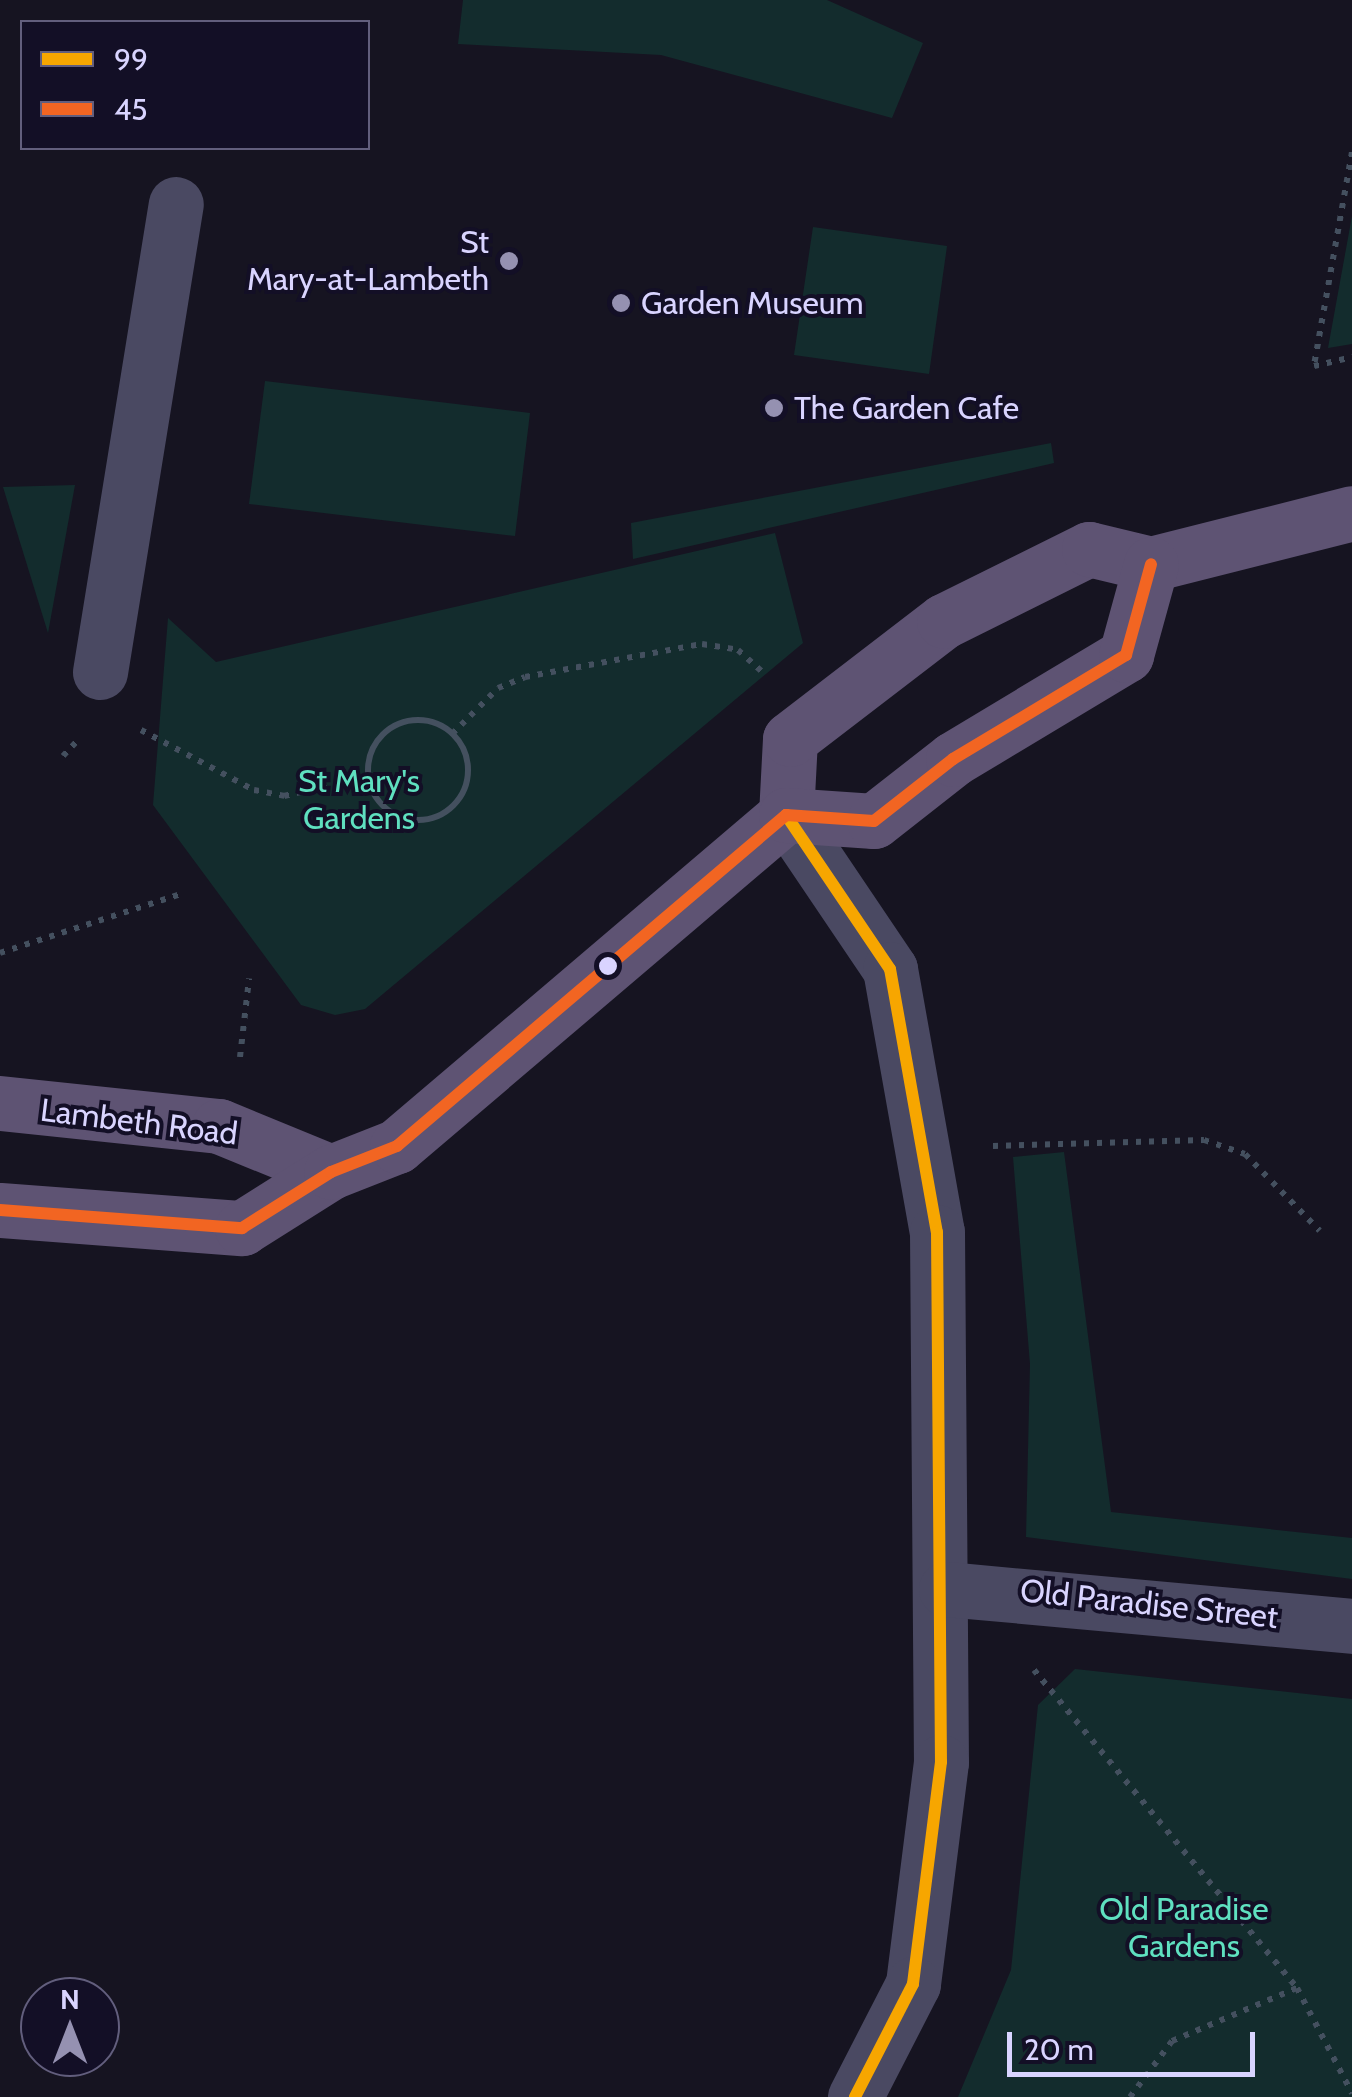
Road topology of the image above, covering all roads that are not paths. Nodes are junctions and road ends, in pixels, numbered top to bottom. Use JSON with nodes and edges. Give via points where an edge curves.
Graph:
{"nodes":[{"id":1,"x":176,"y":204,"type":"dead end"},
{"id":2,"x":1352,"y":513,"type":"edge"},
{"id":3,"x":1151,"y":564,"type":"junction"},
{"id":4,"x":100,"y":672,"type":"dead end"},
{"id":5,"x":786,"y":815,"type":"junction"},
{"id":6,"x":0,"y":1103,"type":"edge"},
{"id":7,"x":331,"y":1172,"type":"junction"},
{"id":8,"x":0,"y":1210,"type":"edge"},
{"id":9,"x":946,"y":1589,"type":"junction"},
{"id":10,"x":1352,"y":1626,"type":"edge"},
{"id":11,"x":855,"y":2097,"type":"edge"}],
"edges":[{"from":1,"to":4,"type":"street"},
{"from":2,"to":3,"type":"main road"},
{"from":3,"to":5,"type":"main road","via":[[1126,655],[952,758],[874,820]]},
{"from":3,"to":5,"type":"main road","via":[[1089,549],[899,650],[790,739]]},
{"from":5,"to":7,"type":"main road","via":[[432,1124]]},
{"from":5,"to":9,"type":"street","via":[[869,928],[907,1028],[937,1232]]},
{"from":6,"to":7,"type":"main road","name":"Lambeth Road","via":[[219,1126]]},
{"from":7,"to":8,"type":"main road","via":[[242,1228]]},
{"from":9,"to":10,"type":"street","name":"Old Paradise Street"},
{"from":9,"to":11,"type":"street","via":[[942,1762],[913,1984]]}]}
